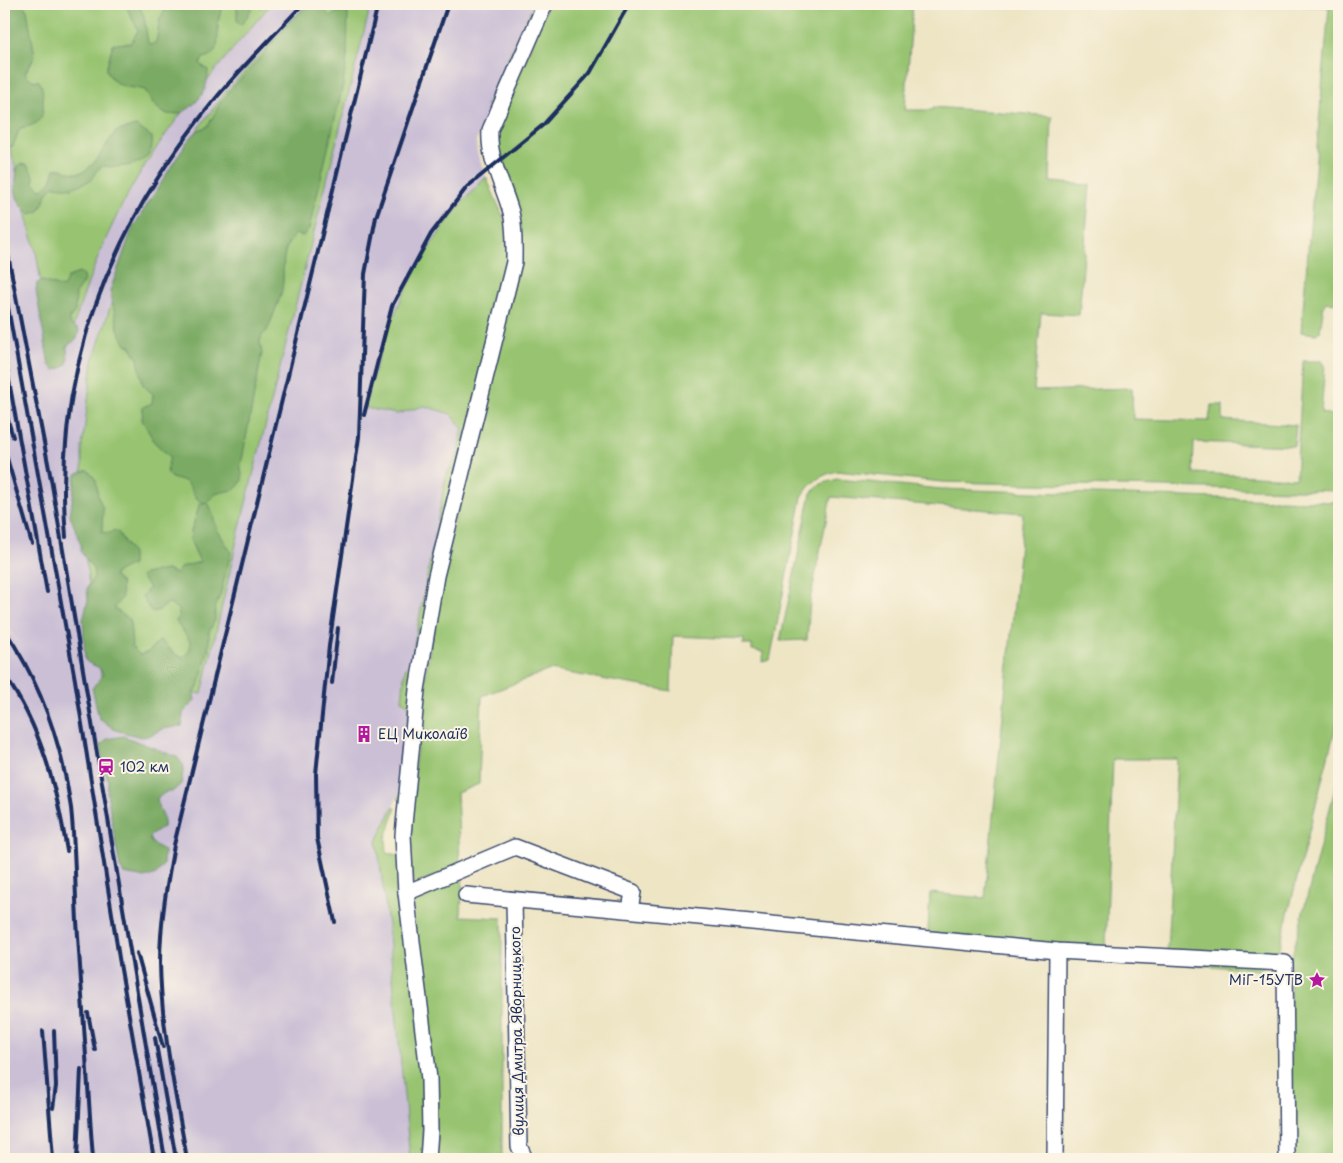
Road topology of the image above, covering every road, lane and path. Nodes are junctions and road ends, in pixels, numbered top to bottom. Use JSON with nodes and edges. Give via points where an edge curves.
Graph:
{"nodes":[{"id":1,"x":545,"y":4,"type":"edge"},
{"id":2,"x":406,"y":893,"type":"junction"},
{"id":3,"x":466,"y":896,"type":"dead end"},
{"id":4,"x":514,"y":901,"type":"junction"},
{"id":5,"x":630,"y":910,"type":"junction"},
{"id":6,"x":1058,"y":951,"type":"junction"},
{"id":7,"x":428,"y":1159,"type":"edge"},
{"id":8,"x":525,"y":1159,"type":"edge"},
{"id":9,"x":1055,"y":1159,"type":"edge"},
{"id":10,"x":1287,"y":1159,"type":"edge"}],
"edges":[{"from":1,"to":2,"type":"street","via":[[490,130],[489,147],[511,213],[514,262],[435,586],[417,690],[403,835]]},
{"from":2,"to":5,"type":"street","via":[[515,848],[633,892]]},
{"from":2,"to":7,"type":"street","via":[[429,1079]]},
{"from":3,"to":4,"type":"street"},
{"from":4,"to":5,"type":"street"},
{"from":4,"to":8,"type":"street","name":"вулиця Дмитра Яворницького","via":[[519,1146]]},
{"from":5,"to":6,"type":"street"},
{"from":6,"to":9,"type":"street"},
{"from":6,"to":10,"type":"street","via":[[1285,963]]}]}
